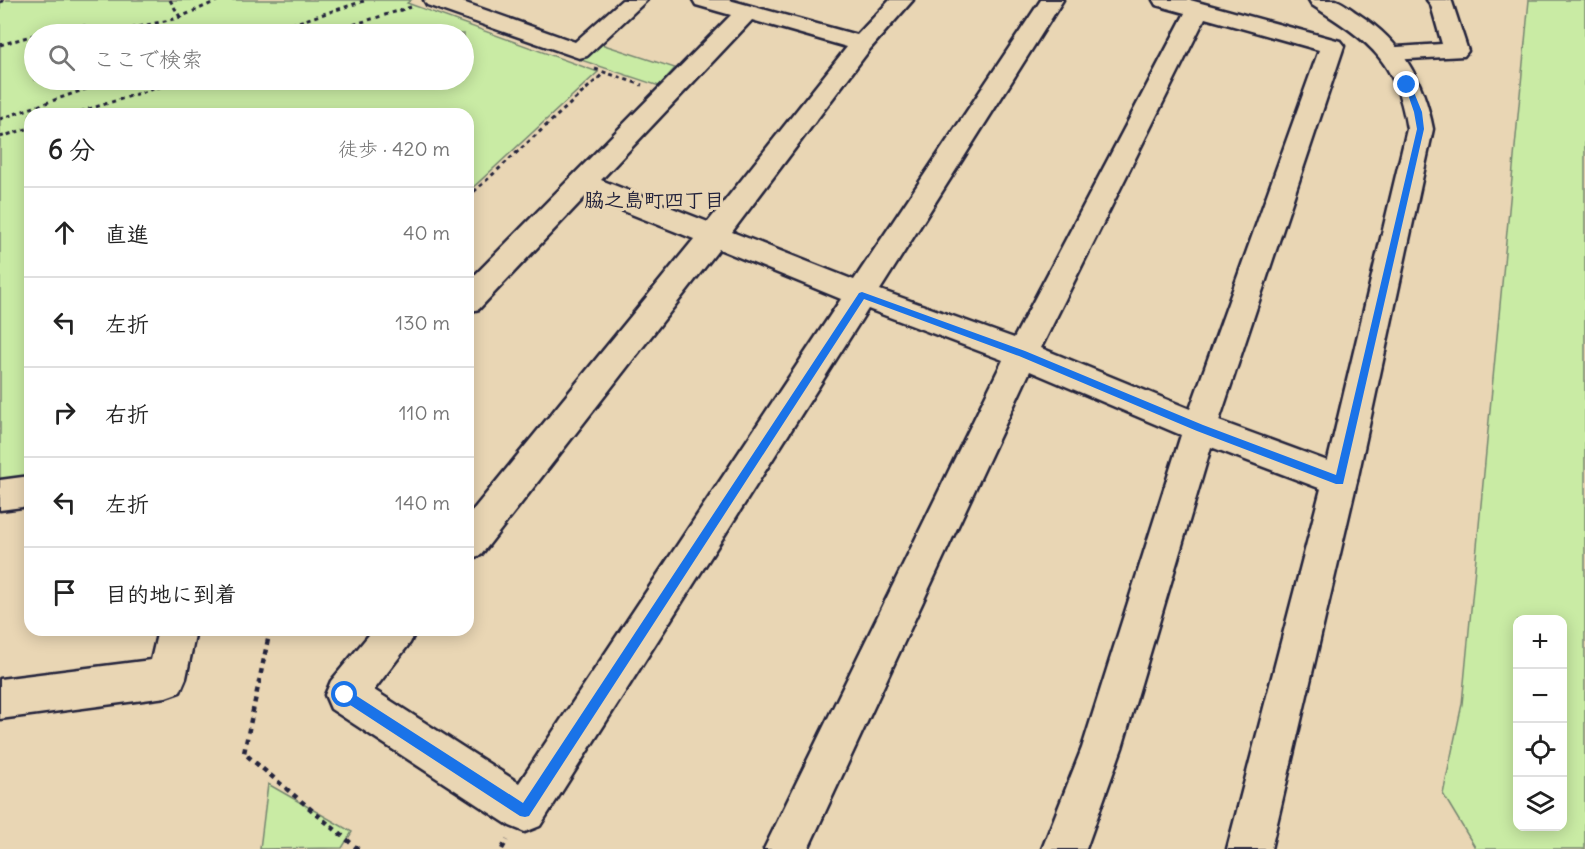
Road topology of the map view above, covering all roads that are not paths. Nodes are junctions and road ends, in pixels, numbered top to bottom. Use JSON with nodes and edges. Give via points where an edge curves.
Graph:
{"nodes":[{"id":1,"x":636,"y":0,"type":"edge"},
{"id":2,"x":704,"y":0,"type":"edge"},
{"id":3,"x":902,"y":0,"type":"edge"},
{"id":4,"x":1052,"y":0,"type":"edge"},
{"id":5,"x":1164,"y":0,"type":"edge"},
{"id":6,"x":1320,"y":0,"type":"edge"},
{"id":7,"x":1438,"y":0,"type":"edge"},
{"id":8,"x":428,"y":2,"type":"edge"},
{"id":9,"x":1198,"y":10,"type":"junction"},
{"id":10,"x":746,"y":13,"type":"junction"},
{"id":11,"x":862,"y":44,"type":"junction"},
{"id":12,"x":1390,"y":53,"type":"junction"},
{"id":13,"x":581,"y":183,"type":"junction"},
{"id":14,"x":714,"y":235,"type":"junction"},
{"id":15,"x":474,"y":295,"type":"edge"},
{"id":16,"x":862,"y":295,"type":"junction"},
{"id":17,"x":1022,"y":354,"type":"junction"},
{"id":18,"x":1200,"y":428,"type":"junction"},
{"id":19,"x":1340,"y":481,"type":"junction"},
{"id":20,"x":24,"y":492,"type":"edge"},
{"id":21,"x":0,"y":495,"type":"edge"},
{"id":22,"x":474,"y":530,"type":"edge"},
{"id":23,"x":176,"y":636,"type":"edge"},
{"id":24,"x":392,"y":636,"type":"edge"},
{"id":25,"x":0,"y":699,"type":"edge"},
{"id":26,"x":786,"y":849,"type":"edge"},
{"id":27,"x":1064,"y":849,"type":"edge"},
{"id":28,"x":1249,"y":849,"type":"edge"}],
"edges":[{"from":1,"to":8,"type":"street","via":[[579,51]]},
{"from":2,"to":10,"type":"street"},
{"from":3,"to":11,"type":"street"},
{"from":4,"to":16,"type":"street"},
{"from":5,"to":9,"type":"street"},
{"from":6,"to":12,"type":"street"},
{"from":7,"to":12,"type":"street","via":[[1456,51]]},
{"from":9,"to":17,"type":"street"},
{"from":9,"to":18,"type":"street","via":[[1332,45]]},
{"from":10,"to":11,"type":"street"},
{"from":10,"to":13,"type":"street"},
{"from":11,"to":14,"type":"street"},
{"from":12,"to":19,"type":"street","via":[[1418,112],[1420,129]]},
{"from":13,"to":14,"type":"street"},
{"from":13,"to":15,"type":"street"},
{"from":14,"to":16,"type":"street"},
{"from":14,"to":22,"type":"street"},
{"from":16,"to":17,"type":"street"},
{"from":16,"to":24,"type":"street","via":[[525,811],[345,695]]},
{"from":17,"to":18,"type":"street"},
{"from":17,"to":26,"type":"street"},
{"from":18,"to":19,"type":"street"},
{"from":18,"to":27,"type":"street","via":[[1102,748]]},
{"from":19,"to":28,"type":"street"},
{"from":20,"to":21,"type":"street"},
{"from":23,"to":25,"type":"street","via":[[166,678]]}]}
